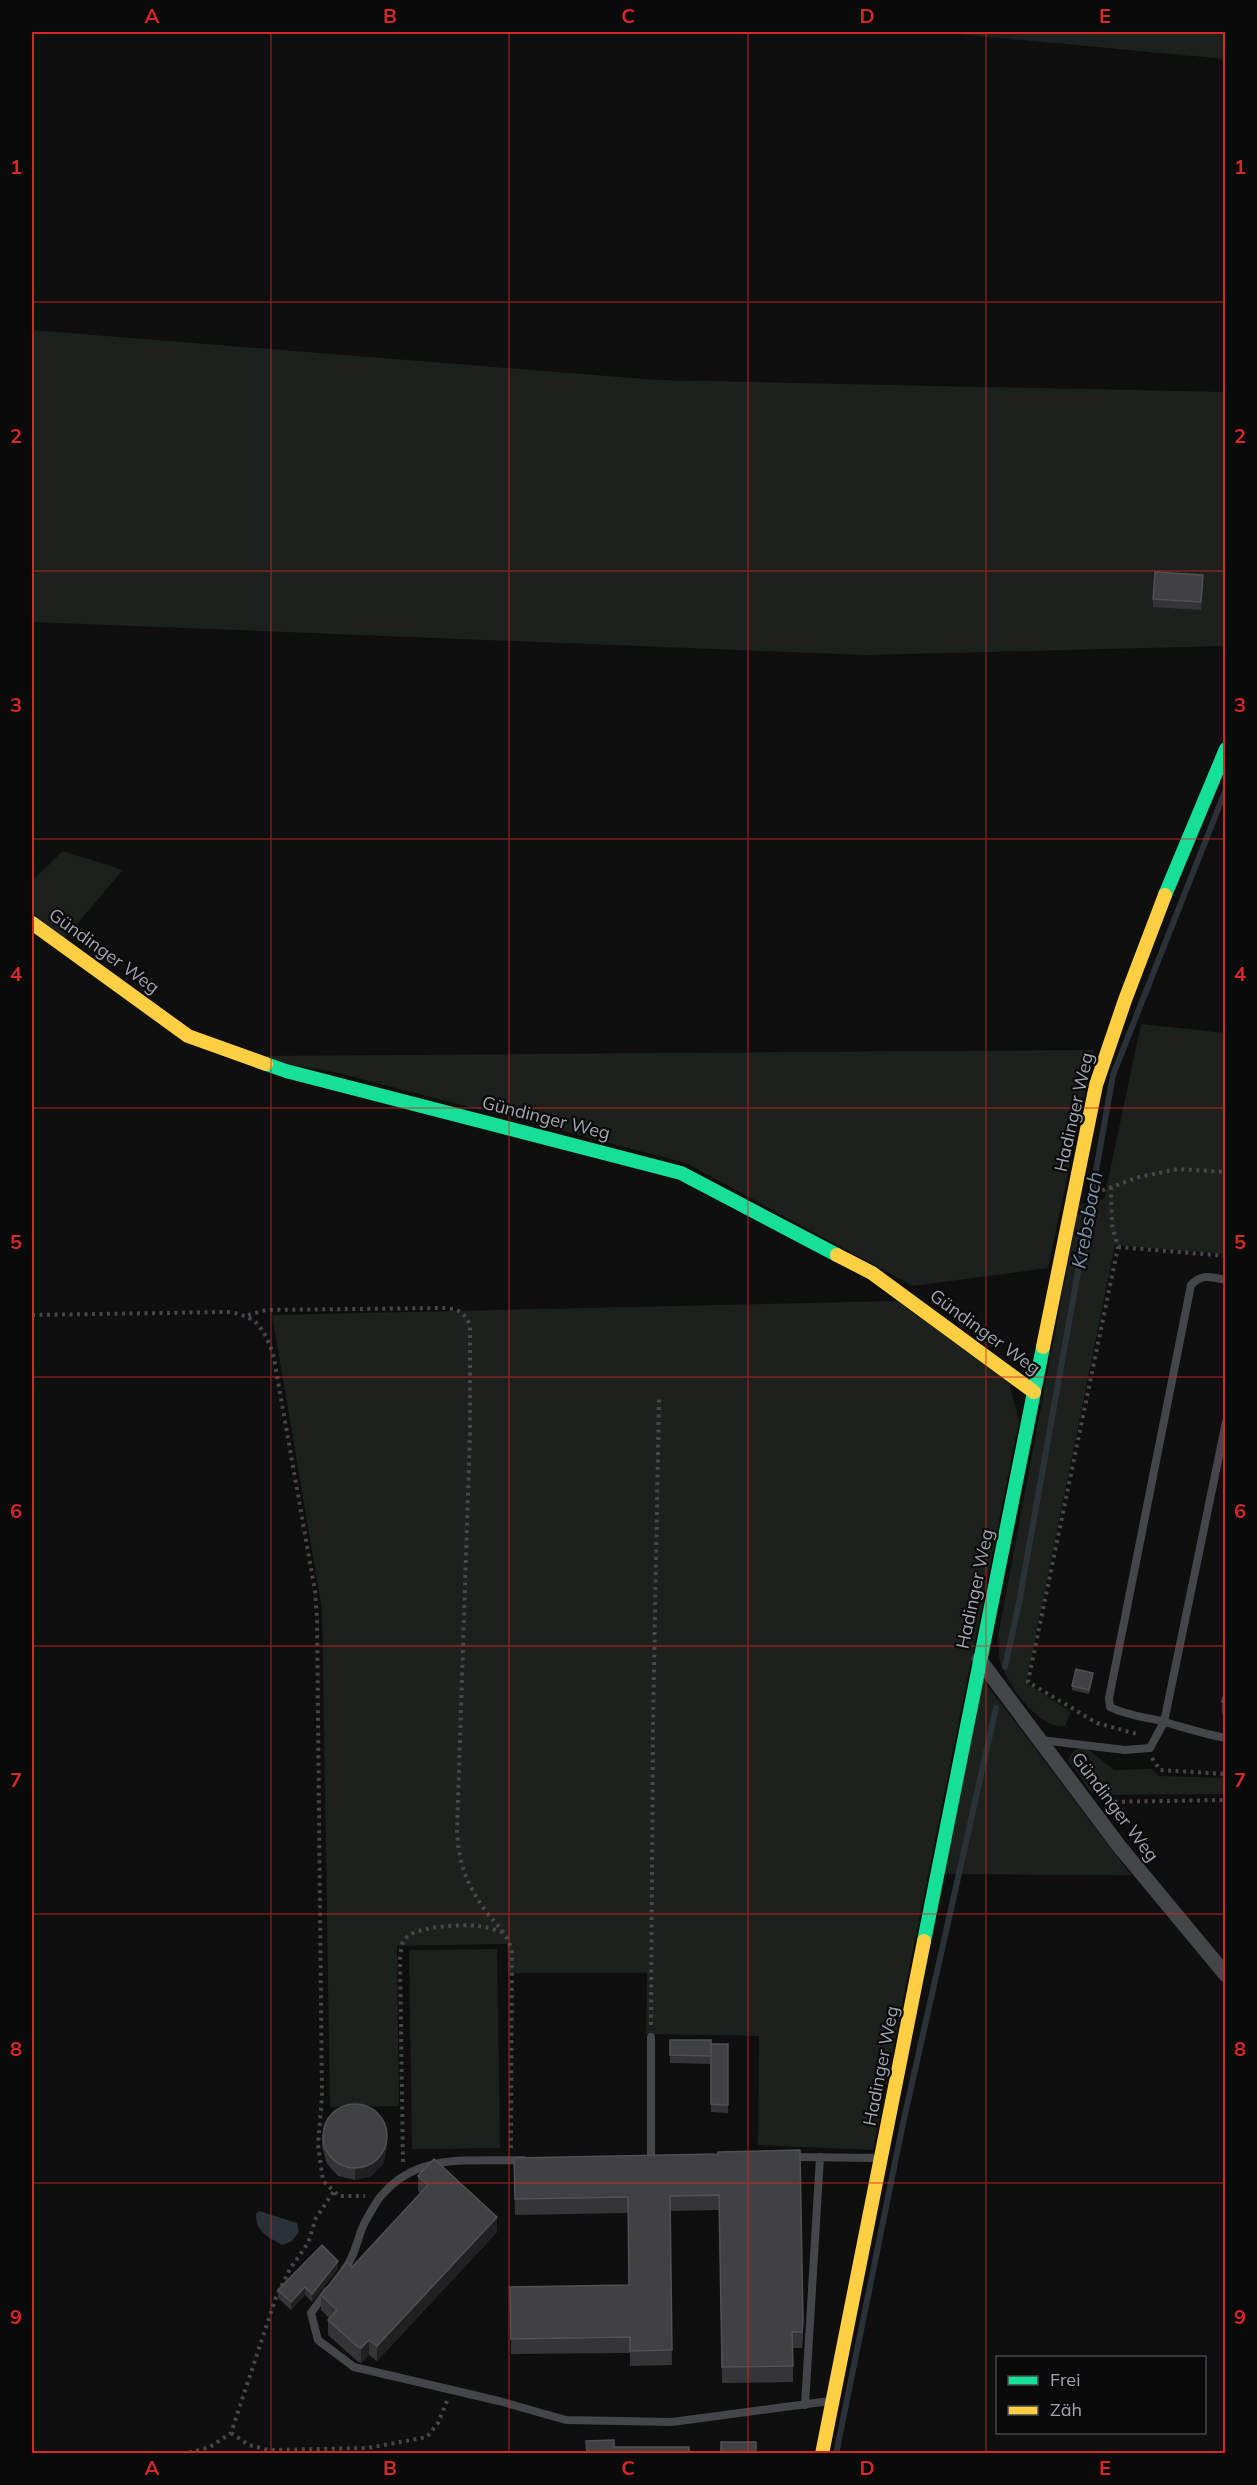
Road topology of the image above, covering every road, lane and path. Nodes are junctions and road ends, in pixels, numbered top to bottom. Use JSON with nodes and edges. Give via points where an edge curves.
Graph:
{"nodes":[{"id":1,"x":1226,"y":749,"type":"edge"},
{"id":2,"x":32,"y":923,"type":"edge"},
{"id":3,"x":1226,"y":1172,"type":"edge"},
{"id":4,"x":1111,"y":1187,"type":"junction"},
{"id":5,"x":1105,"y":1190,"type":"dead end"},
{"id":6,"x":1118,"y":1247,"type":"junction"},
{"id":7,"x":1226,"y":1256,"type":"edge"},
{"id":8,"x":1226,"y":1280,"type":"edge"},
{"id":9,"x":32,"y":1315,"type":"edge"},
{"id":10,"x":248,"y":1316,"type":"junction"},
{"id":11,"x":1034,"y":1392,"type":"junction"},
{"id":12,"x":659,"y":1397,"type":"dead end"},
{"id":13,"x":1226,"y":1422,"type":"edge"},
{"id":14,"x":979,"y":1659,"type":"junction"},
{"id":15,"x":1164,"y":1722,"type":"junction"},
{"id":16,"x":1226,"y":1738,"type":"edge"},
{"id":17,"x":1040,"y":1740,"type":"junction"},
{"id":18,"x":1144,"y":1748,"type":"junction"},
{"id":19,"x":1226,"y":1774,"type":"edge"},
{"id":20,"x":1226,"y":1800,"type":"edge"},
{"id":21,"x":1085,"y":1802,"type":"junction"},
{"id":22,"x":503,"y":1932,"type":"junction"},
{"id":23,"x":1226,"y":1975,"type":"edge"},
{"id":24,"x":651,"y":2037,"type":"joint"},
{"id":25,"x":651,"y":2156,"type":"junction"},
{"id":26,"x":640,"y":2157,"type":"edge"},
{"id":27,"x":663,"y":2157,"type":"edge"},
{"id":28,"x":786,"y":2157,"type":"edge"},
{"id":29,"x":820,"y":2157,"type":"junction"},
{"id":30,"x":882,"y":2158,"type":"junction"},
{"id":31,"x":534,"y":2160,"type":"edge"},
{"id":32,"x":511,"y":2161,"type":"junction"},
{"id":33,"x":403,"y":2175,"type":"junction"},
{"id":34,"x":334,"y":2191,"type":"junction"},
{"id":35,"x":380,"y":2197,"type":"junction"},
{"id":36,"x":338,"y":2277,"type":"edge"},
{"id":37,"x":332,"y":2285,"type":"edge"},
{"id":38,"x":451,"y":2390,"type":"junction"},
{"id":39,"x":832,"y":2401,"type":"junction"},
{"id":40,"x":805,"y":2405,"type":"junction"},
{"id":41,"x":231,"y":2433,"type":"junction"},
{"id":42,"x":174,"y":2454,"type":"edge"},
{"id":43,"x":822,"y":2454,"type":"edge"}],
"edges":[{"from":1,"to":11,"type":"street","name":"Hadinger Weg","via":[[1135,972],[1096,1085]]},
{"from":2,"to":11,"type":"street","name":"Gündinger Weg","via":[[188,1036],[286,1071],[681,1173],[873,1273]]},
{"from":3,"to":4,"type":"path","via":[[1178,1170]]},
{"from":4,"to":5,"type":"path"},
{"from":4,"to":6,"type":"path","via":[[1112,1225]]},
{"from":6,"to":7,"type":"path"},
{"from":6,"to":18,"type":"path","via":[[1028,1682],[1097,1723],[1137,1734]]},
{"from":8,"to":15,"type":"lane","via":[[1206,1276],[1191,1285],[1109,1698],[1110,1707],[1118,1711]]},
{"from":9,"to":10,"type":"path","via":[[230,1312]]},
{"from":10,"to":22,"type":"path","via":[[266,1310],[446,1308],[456,1309],[467,1317],[472,1343],[459,1859],[466,1880]]},
{"from":10,"to":34,"type":"path","via":[[259,1324],[273,1353],[315,1591],[322,2096],[318,2145],[323,2181]]},
{"from":11,"to":14,"type":"street","name":"Hadinger Weg"},
{"from":12,"to":24,"type":"path"},
{"from":13,"to":15,"type":"lane"},
{"from":14,"to":17,"type":"street","name":"Gündinger Weg"},
{"from":14,"to":30,"type":"street","name":"Hadinger Weg"},
{"from":15,"to":16,"type":"lane"},
{"from":15,"to":18,"type":"lane","via":[[1150,1748]]},
{"from":17,"to":18,"type":"lane","via":[[1125,1750]]},
{"from":17,"to":21,"type":"street","name":"Gündinger Weg"},
{"from":18,"to":19,"type":"path","via":[[1160,1770]]},
{"from":20,"to":21,"type":"path"},
{"from":21,"to":23,"type":"street","name":"Gündinger Weg"},
{"from":22,"to":32,"type":"path","via":[[512,1953]]},
{"from":22,"to":33,"type":"path","via":[[460,1925],[428,1929],[403,1940]]},
{"from":24,"to":25,"type":"lane"},
{"from":25,"to":26,"type":"lane"},
{"from":25,"to":27,"type":"lane"},
{"from":28,"to":29,"type":"lane"},
{"from":29,"to":30,"type":"lane"},
{"from":29,"to":40,"type":"lane"},
{"from":30,"to":39,"type":"street","name":"Hadinger Weg"},
{"from":31,"to":32,"type":"lane"},
{"from":32,"to":33,"type":"lane","via":[[436,2162]]},
{"from":33,"to":35,"type":"lane"},
{"from":34,"to":35,"type":"path","via":[[339,2196]]},
{"from":34,"to":41,"type":"path","via":[[276,2297]]},
{"from":35,"to":36,"type":"lane","via":[[358,2234],[351,2262]]},
{"from":37,"to":38,"type":"lane","via":[[311,2313],[318,2340],[354,2367]]},
{"from":38,"to":40,"type":"lane","via":[[566,2420],[595,2422],[672,2422]]},
{"from":38,"to":41,"type":"path","via":[[438,2423],[427,2437],[368,2448],[269,2450],[249,2445]]},
{"from":39,"to":40,"type":"lane"},
{"from":39,"to":43,"type":"street","name":"Hadinger Weg"},
{"from":41,"to":42,"type":"path","via":[[210,2447]]}]}
